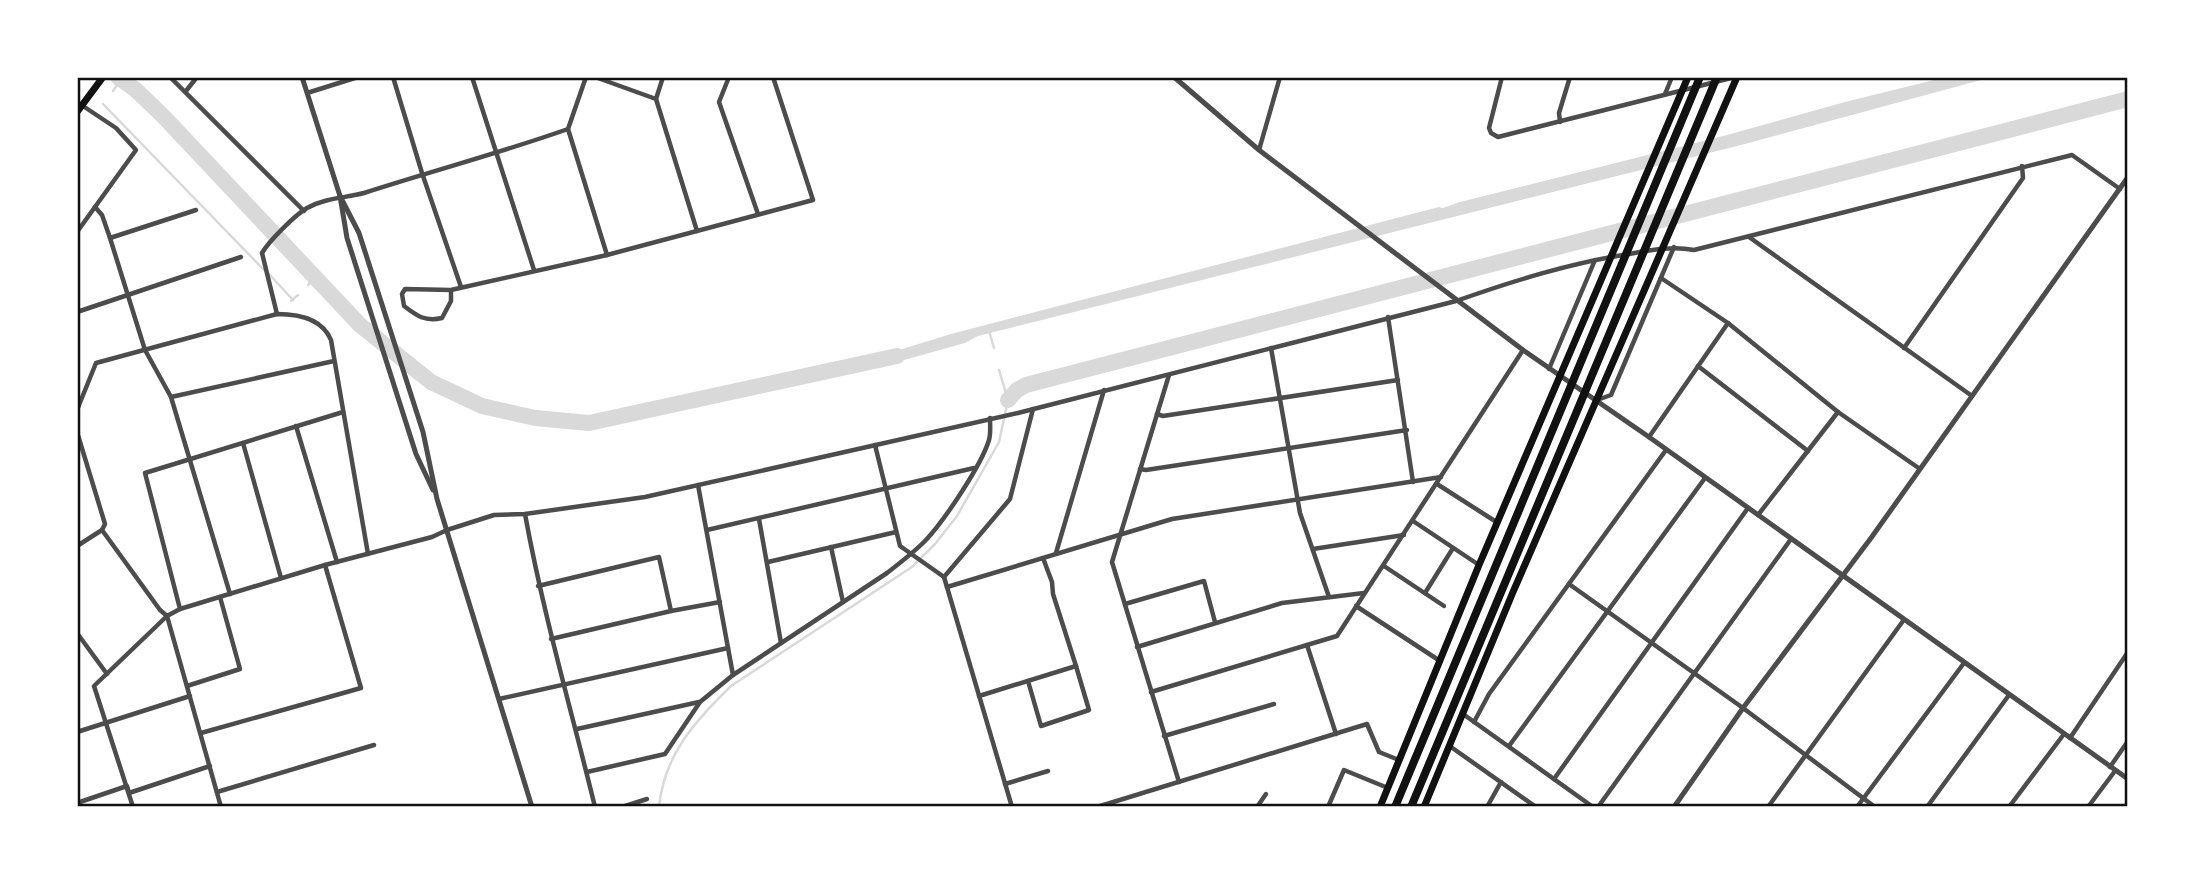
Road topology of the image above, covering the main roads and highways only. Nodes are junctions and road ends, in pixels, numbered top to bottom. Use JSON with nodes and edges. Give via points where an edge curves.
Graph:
{"nodes":[{"id":1,"x":103,"y":77,"type":"edge"},
{"id":2,"x":1688,"y":77,"type":"edge"},
{"id":3,"x":1700,"y":77,"type":"edge"},
{"id":4,"x":1717,"y":77,"type":"edge"},
{"id":5,"x":1736,"y":77,"type":"edge"},
{"id":6,"x":80,"y":103,"type":"edge"},
{"id":7,"x":77,"y":112,"type":"edge"},
{"id":8,"x":1380,"y":807,"type":"edge"},
{"id":9,"x":1395,"y":807,"type":"edge"},
{"id":10,"x":1411,"y":807,"type":"edge"},
{"id":11,"x":1424,"y":807,"type":"edge"}],
"edges":[{"from":1,"to":6,"type":"main road"},
{"from":2,"to":8,"type":"main road"},
{"from":3,"to":9,"type":"highway"},
{"from":4,"to":10,"type":"highway"},
{"from":5,"to":11,"type":"main road"},
{"from":6,"to":7,"type":"main road"}]}
